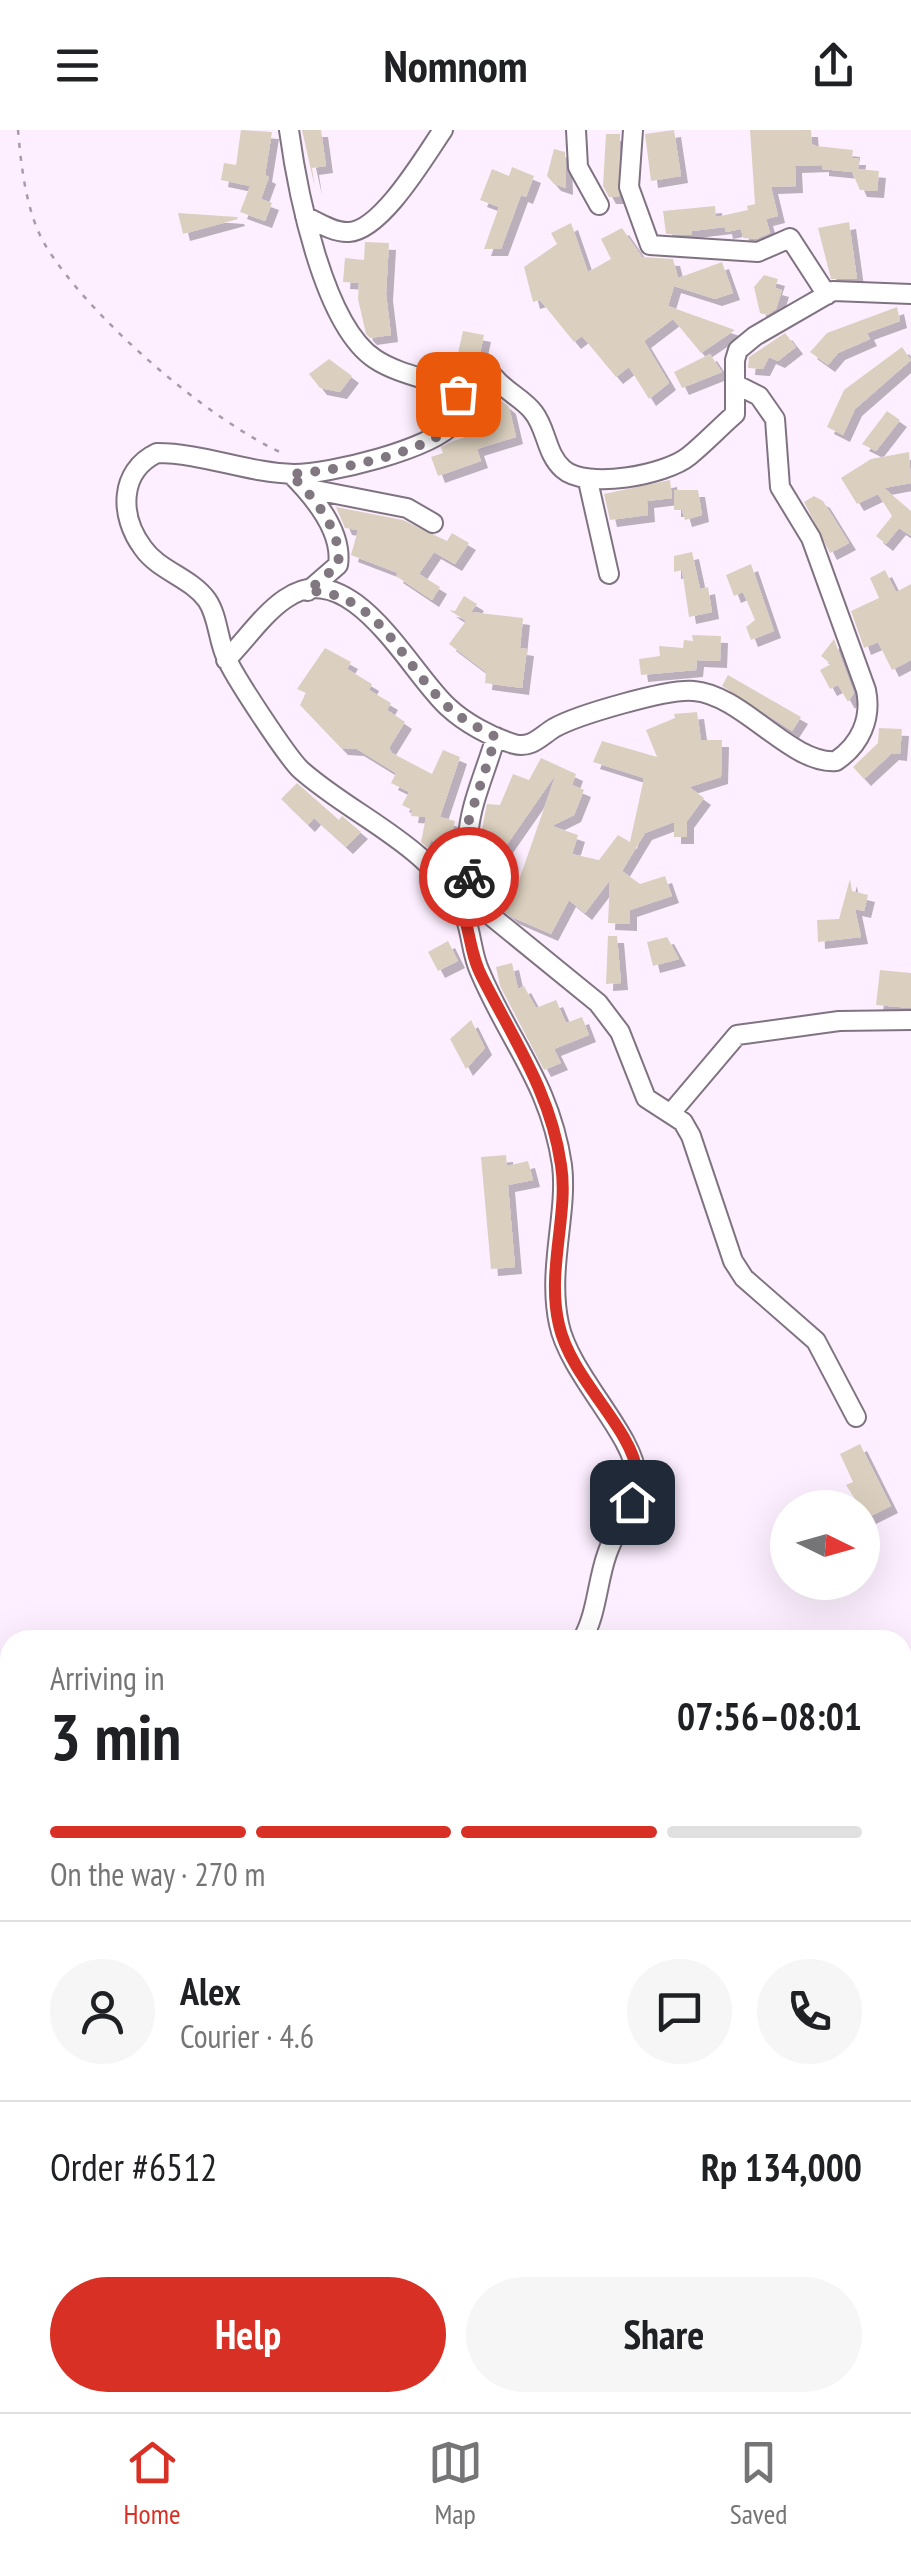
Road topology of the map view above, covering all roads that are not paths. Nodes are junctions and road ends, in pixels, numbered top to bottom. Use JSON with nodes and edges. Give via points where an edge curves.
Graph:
{"nodes":[{"id":1,"x":289,"y":130,"type":"edge"},
{"id":2,"x":443,"y":130,"type":"edge"},
{"id":3,"x":576,"y":130,"type":"edge"},
{"id":4,"x":632,"y":130,"type":"edge"},
{"id":5,"x":600,"y":206,"type":"dead end"},
{"id":6,"x":304,"y":216,"type":"junction"},
{"id":7,"x":911,"y":294,"type":"edge"},
{"id":8,"x":827,"y":295,"type":"junction"},
{"id":9,"x":737,"y":385,"type":"junction"},
{"id":10,"x":448,"y":386,"type":"junction"},
{"id":11,"x":293,"y":466,"type":"junction"},
{"id":12,"x":588,"y":481,"type":"junction"},
{"id":13,"x":305,"y":488,"type":"junction"},
{"id":14,"x":433,"y":524,"type":"dead end"},
{"id":15,"x":610,"y":574,"type":"dead end"},
{"id":16,"x":308,"y":591,"type":"junction"},
{"id":17,"x":226,"y":660,"type":"junction"},
{"id":18,"x":496,"y":737,"type":"junction"},
{"id":19,"x":468,"y":907,"type":"junction"},
{"id":20,"x":911,"y":1020,"type":"edge"},
{"id":21,"x":671,"y":1112,"type":"junction"},
{"id":22,"x":856,"y":1417,"type":"dead end"},
{"id":23,"x":587,"y":1630,"type":"edge"}],
"edges":[{"from":1,"to":6,"type":"street"},
{"from":2,"to":6,"type":"street","via":[[365,226],[338,231]]},
{"from":3,"to":5,"type":"street","via":[[580,171]]},
{"from":4,"to":8,"type":"street","via":[[629,186],[650,245],[758,252],[790,238]]},
{"from":6,"to":10,"type":"street","via":[[326,286],[353,336],[372,358]]},
{"from":7,"to":8,"type":"street"},
{"from":8,"to":9,"type":"street","via":[[738,350]]},
{"from":9,"to":12,"type":"street","via":[[735,414],[689,457],[638,475]]},
{"from":9,"to":18,"type":"street","via":[[759,396],[775,419],[780,487],[811,538],[866,690],[868,716],[858,739],[847,754],[824,762],[722,699],[686,690],[568,721],[530,744]]},
{"from":10,"to":11,"type":"street","via":[[461,408],[454,423],[346,468]]},
{"from":10,"to":12,"type":"street","via":[[494,377],[533,411],[562,468]]},
{"from":11,"to":13,"type":"street"},
{"from":11,"to":17,"type":"street","via":[[157,453],[139,461],[128,480],[129,520],[143,549],[210,604]]},
{"from":12,"to":15,"type":"street"},
{"from":13,"to":14,"type":"street","via":[[407,508]]},
{"from":13,"to":16,"type":"street","via":[[341,545],[338,565]]},
{"from":16,"to":17,"type":"street","via":[[285,598]]},
{"from":16,"to":18,"type":"street","via":[[354,602],[447,706]]},
{"from":17,"to":19,"type":"street","via":[[300,769],[425,862]]},
{"from":18,"to":19,"type":"street","via":[[466,829]]},
{"from":19,"to":21,"type":"street","via":[[598,1003],[620,1032],[646,1098]]},
{"from":19,"to":23,"type":"street","via":[[480,975],[542,1087],[553,1120],[562,1171],[558,1324],[571,1360],[637,1473]]},
{"from":20,"to":21,"type":"street","via":[[737,1034]]},
{"from":21,"to":22,"type":"street","via":[[692,1136],[733,1262],[816,1341]]}]}
